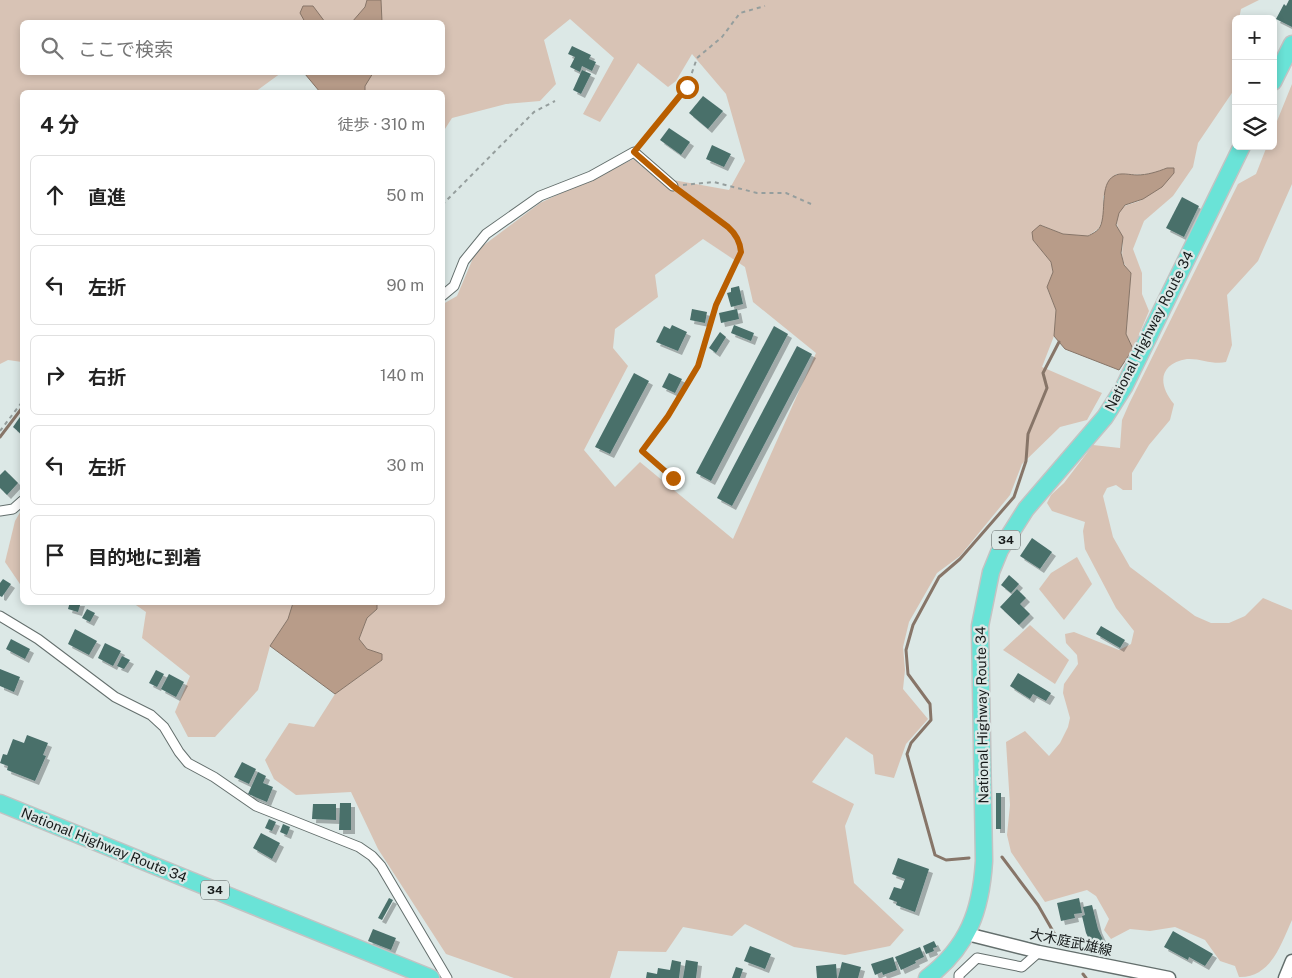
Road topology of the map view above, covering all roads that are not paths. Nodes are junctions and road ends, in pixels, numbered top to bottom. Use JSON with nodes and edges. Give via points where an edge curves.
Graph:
{"nodes":[{"id":1,"x":1292,"y":44,"type":"edge"},
{"id":2,"x":1277,"y":74,"type":"edge"},
{"id":3,"x":1240,"y":150,"type":"edge"},
{"id":4,"x":673,"y":186,"type":"road end"},
{"id":5,"x":445,"y":294,"type":"edge"},
{"id":6,"x":20,"y":503,"type":"edge"},
{"id":7,"x":0,"y":511,"type":"edge"},
{"id":8,"x":0,"y":616,"type":"edge"},
{"id":9,"x":0,"y":802,"type":"edge"},
{"id":10,"x":967,"y":934,"type":"junction"},
{"id":11,"x":1039,"y":952,"type":"junction"},
{"id":12,"x":1292,"y":961,"type":"edge"},
{"id":13,"x":431,"y":978,"type":"edge"},
{"id":14,"x":448,"y":978,"type":"edge"},
{"id":15,"x":927,"y":978,"type":"edge"},
{"id":16,"x":959,"y":978,"type":"edge"},
{"id":17,"x":1169,"y":978,"type":"edge"},
{"id":18,"x":1285,"y":978,"type":"edge"}],
"edges":[{"from":1,"to":2,"type":"highway"},
{"from":3,"to":10,"type":"highway","name":"National Highway Route 34","number":"34","via":[[1124,388],[1105,417],[1026,509],[991,572],[980,626],[984,861],[974,916]]},
{"from":4,"to":5,"type":"street","via":[[634,152],[591,176],[540,196],[486,234],[464,261],[454,286]]},
{"from":6,"to":7,"type":"street","via":[[14,509]]},
{"from":8,"to":14,"type":"street","via":[[38,639],[115,697],[151,715],[164,727],[188,763],[256,806],[359,847],[372,856]]},
{"from":9,"to":13,"type":"highway","name":"National Highway Route 34","number":"34"},
{"from":10,"to":11,"type":"main road","name":"大木庭武雄線"},
{"from":10,"to":15,"type":"highway","name":"National Highway Route 34","number":"34","via":[[954,953]]},
{"from":11,"to":16,"type":"street","via":[[1022,967],[977,958]]},
{"from":11,"to":17,"type":"main road","name":"大木庭武雄線"},
{"from":12,"to":18,"type":"main road"}]}
